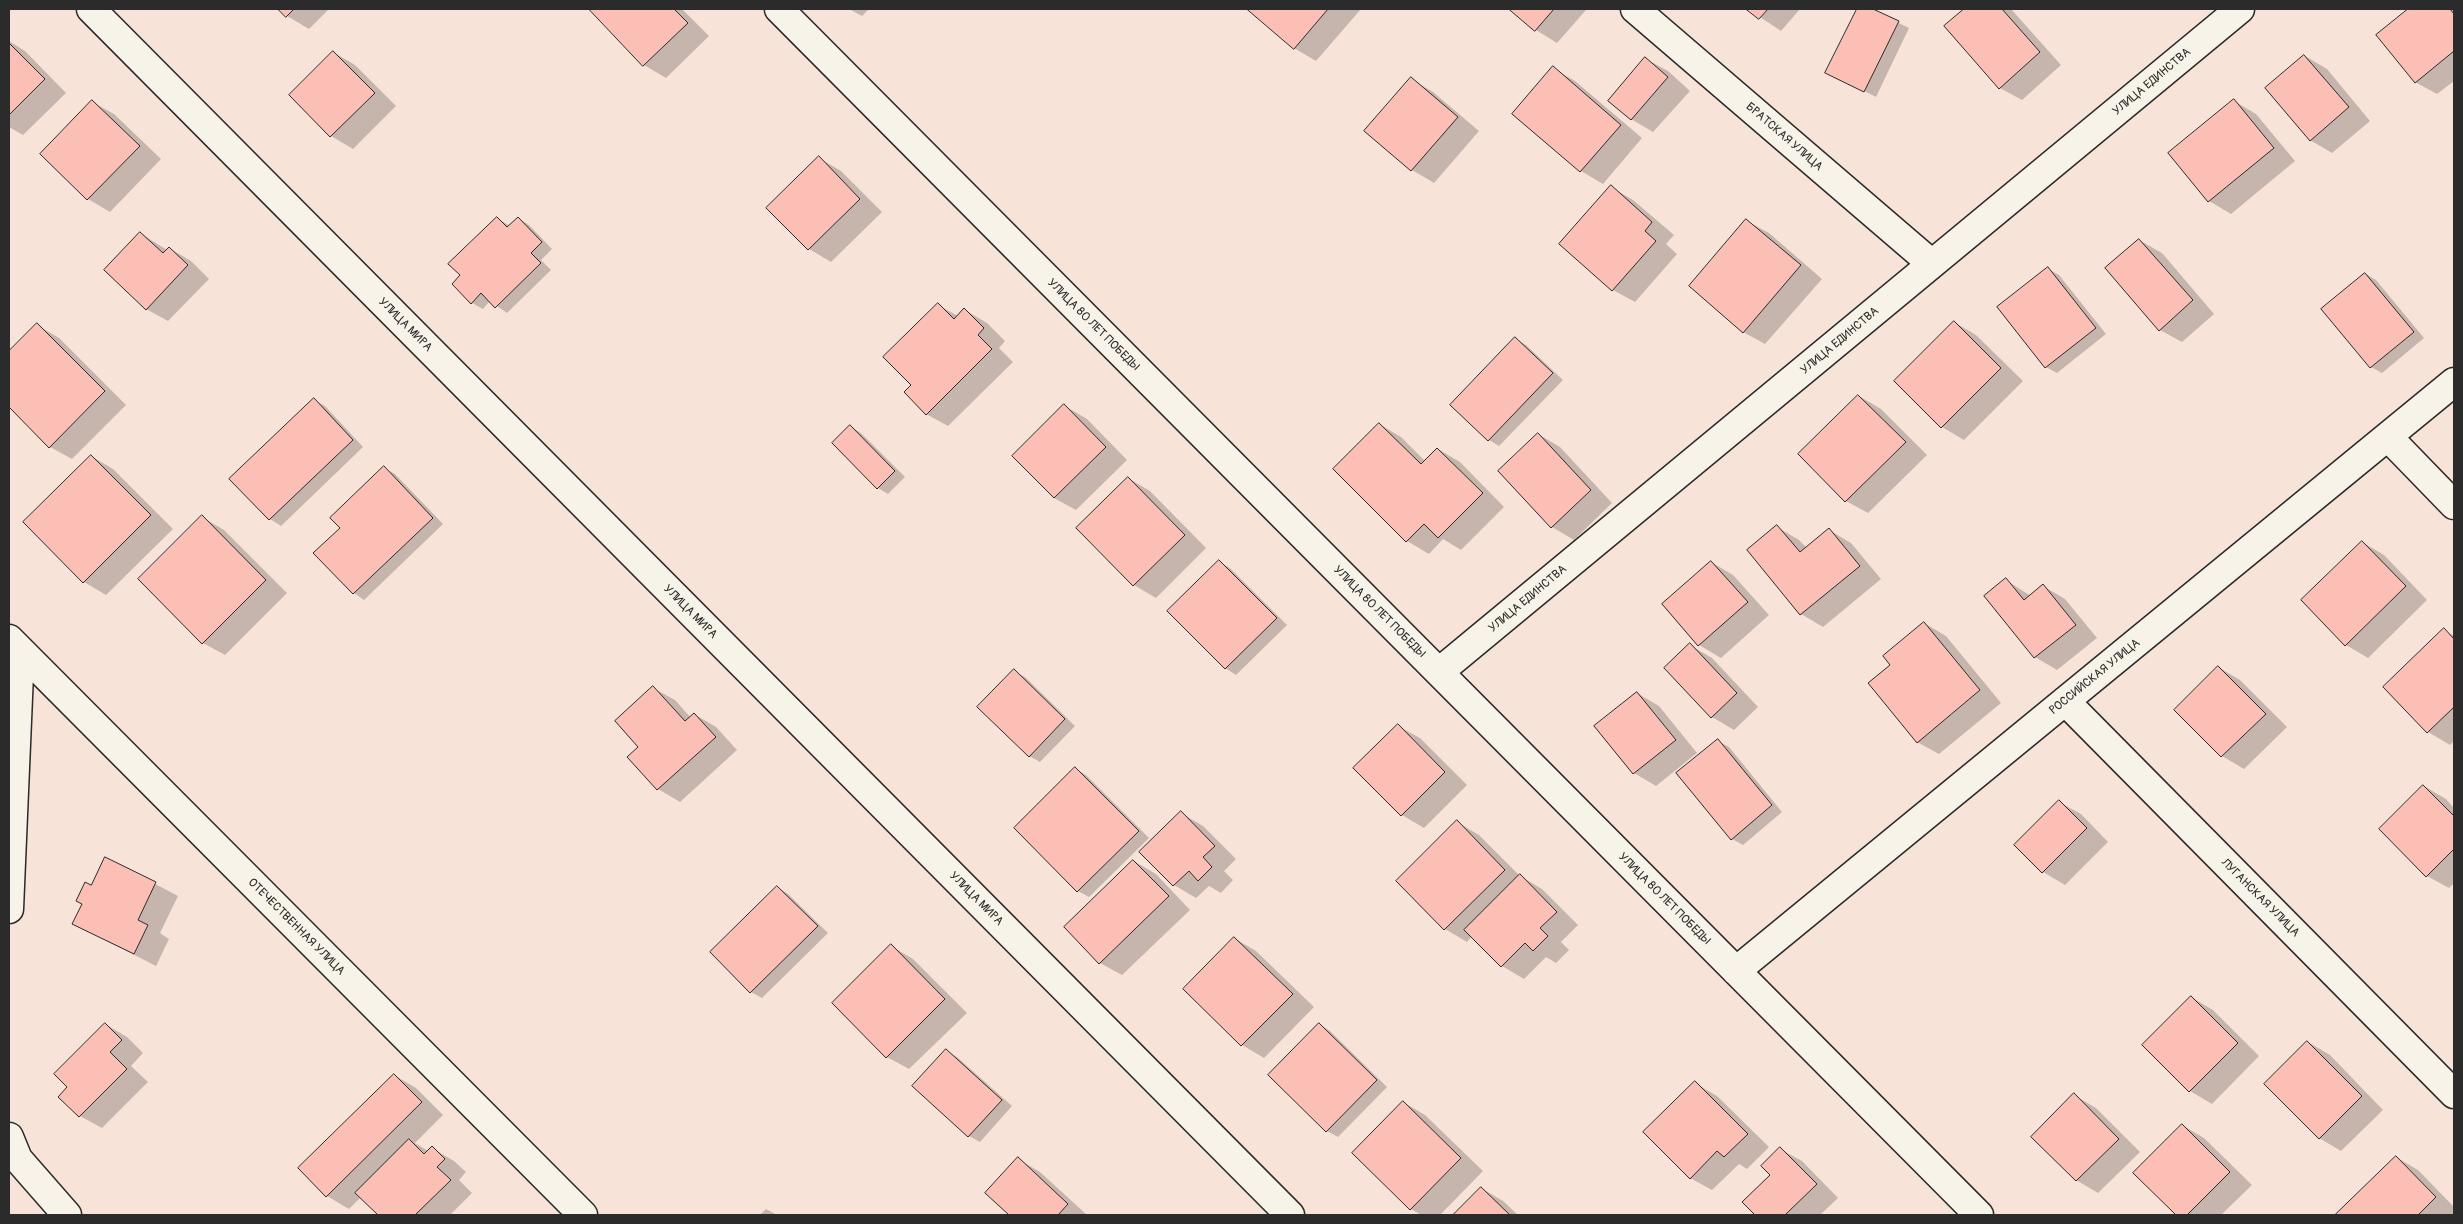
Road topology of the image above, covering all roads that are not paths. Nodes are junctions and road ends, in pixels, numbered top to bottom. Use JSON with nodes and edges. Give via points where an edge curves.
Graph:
{"nodes":[{"id":1,"x":91,"y":9,"type":"edge"},
{"id":2,"x":779,"y":9,"type":"edge"},
{"id":3,"x":1635,"y":9,"type":"edge"},
{"id":4,"x":2240,"y":9,"type":"edge"},
{"id":5,"x":1932,"y":264,"type":"junction"},
{"id":6,"x":2454,"y":382,"type":"edge"},
{"id":7,"x":2388,"y":437,"type":"junction"},
{"id":8,"x":2454,"y":505,"type":"edge"},
{"id":9,"x":14,"y":644,"type":"edge"},
{"id":10,"x":1439,"y":672,"type":"junction"},
{"id":11,"x":2065,"y":702,"type":"junction"},
{"id":12,"x":9,"y":910,"type":"edge"},
{"id":13,"x":1736,"y":971,"type":"junction"},
{"id":14,"x":2454,"y":1094,"type":"edge"},
{"id":15,"x":9,"y":1137,"type":"edge"},
{"id":16,"x":67,"y":1215,"type":"edge"},
{"id":17,"x":583,"y":1215,"type":"edge"},
{"id":18,"x":1290,"y":1215,"type":"edge"},
{"id":19,"x":1979,"y":1215,"type":"edge"}],
"edges":[{"from":1,"to":18,"type":"street","name":"УЛИЦА МИРА"},
{"from":2,"to":10,"type":"street","name":"УЛИЦА 80 ЛЕТ ПОБЕДЫ"},
{"from":3,"to":5,"type":"street","name":"БРАТСКАЯ УЛИЦА"},
{"from":4,"to":5,"type":"street","name":"УЛИЦА ЕДИНСТВА"},
{"from":5,"to":10,"type":"street","name":"УЛИЦА ЕДИНСТВА"},
{"from":6,"to":7,"type":"street","name":"РОССИЙСКАЯ УЛИЦА"},
{"from":7,"to":8,"type":"street"},
{"from":7,"to":11,"type":"street","name":"РОССИЙСКАЯ УЛИЦА"},
{"from":9,"to":12,"type":"street"},
{"from":9,"to":17,"type":"street","name":"ОТЕЧЕСТВЕННАЯ УЛИЦА"},
{"from":10,"to":13,"type":"street","name":"УЛИЦА 80 ЛЕТ ПОБЕДЫ"},
{"from":11,"to":13,"type":"street","name":"РОССИЙСКАЯ УЛИЦА"},
{"from":11,"to":14,"type":"street","name":"ЛУГАНСКАЯ УЛИЦА"},
{"from":13,"to":19,"type":"street","name":"УЛИЦА 80 ЛЕТ ПОБЕДЫ"},
{"from":15,"to":16,"type":"street","via":[[18,1159]]}]}
